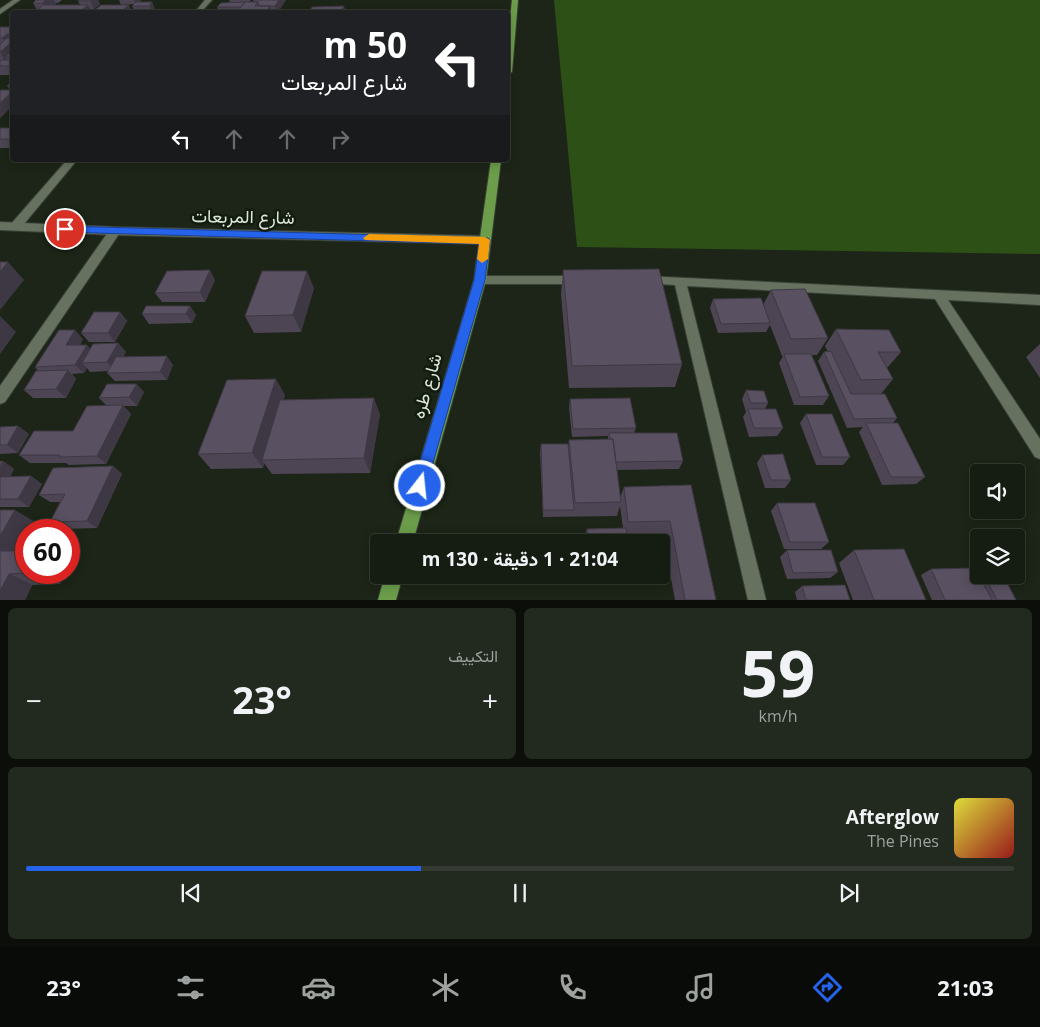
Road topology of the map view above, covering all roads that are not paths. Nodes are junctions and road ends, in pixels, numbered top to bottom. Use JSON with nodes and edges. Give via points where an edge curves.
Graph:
{"nodes":[{"id":1,"x":17,"y":0,"type":"edge"},
{"id":2,"x":209,"y":0,"type":"edge"},
{"id":3,"x":515,"y":0,"type":"edge"},
{"id":4,"x":200,"y":10,"type":"edge"},
{"id":5,"x":0,"y":12,"type":"edge"},
{"id":6,"x":510,"y":51,"type":"edge"},
{"id":7,"x":70,"y":162,"type":"edge"},
{"id":8,"x":496,"y":162,"type":"edge"},
{"id":9,"x":0,"y":226,"type":"edge"},
{"id":10,"x":15,"y":227,"type":"junction"},
{"id":11,"x":115,"y":232,"type":"junction"},
{"id":12,"x":485,"y":240,"type":"junction"},
{"id":13,"x":480,"y":280,"type":"junction"},
{"id":14,"x":594,"y":280,"type":"edge"},
{"id":15,"x":632,"y":280,"type":"edge"},
{"id":16,"x":680,"y":280,"type":"junction"},
{"id":17,"x":938,"y":294,"type":"junction"},
{"id":18,"x":1040,"y":300,"type":"edge"},
{"id":19,"x":0,"y":398,"type":"edge"},
{"id":20,"x":1040,"y":452,"type":"edge"},
{"id":21,"x":406,"y":534,"type":"edge"},
{"id":22,"x":391,"y":584,"type":"edge"},
{"id":23,"x":387,"y":600,"type":"edge"},
{"id":24,"x":757,"y":600,"type":"edge"}],
"edges":[{"from":1,"to":5,"type":"street"},
{"from":2,"to":4,"type":"street"},
{"from":3,"to":6,"type":"main road"},
{"from":7,"to":10,"type":"street"},
{"from":8,"to":12,"type":"main road","name":"شارع طره"},
{"from":9,"to":10,"type":"street","name":"شارع المربعات"},
{"from":10,"to":11,"type":"street","name":"شارع المربعات"},
{"from":11,"to":12,"type":"street","name":"شارع المربعات"},
{"from":11,"to":19,"type":"street"},
{"from":12,"to":13,"type":"main road","name":"شارع طره"},
{"from":13,"to":14,"type":"street"},
{"from":13,"to":21,"type":"main road","name":"شارع طره"},
{"from":15,"to":16,"type":"street"},
{"from":16,"to":17,"type":"street"},
{"from":16,"to":24,"type":"street"},
{"from":17,"to":18,"type":"street"},
{"from":17,"to":20,"type":"street"},
{"from":22,"to":23,"type":"main road"}]}
